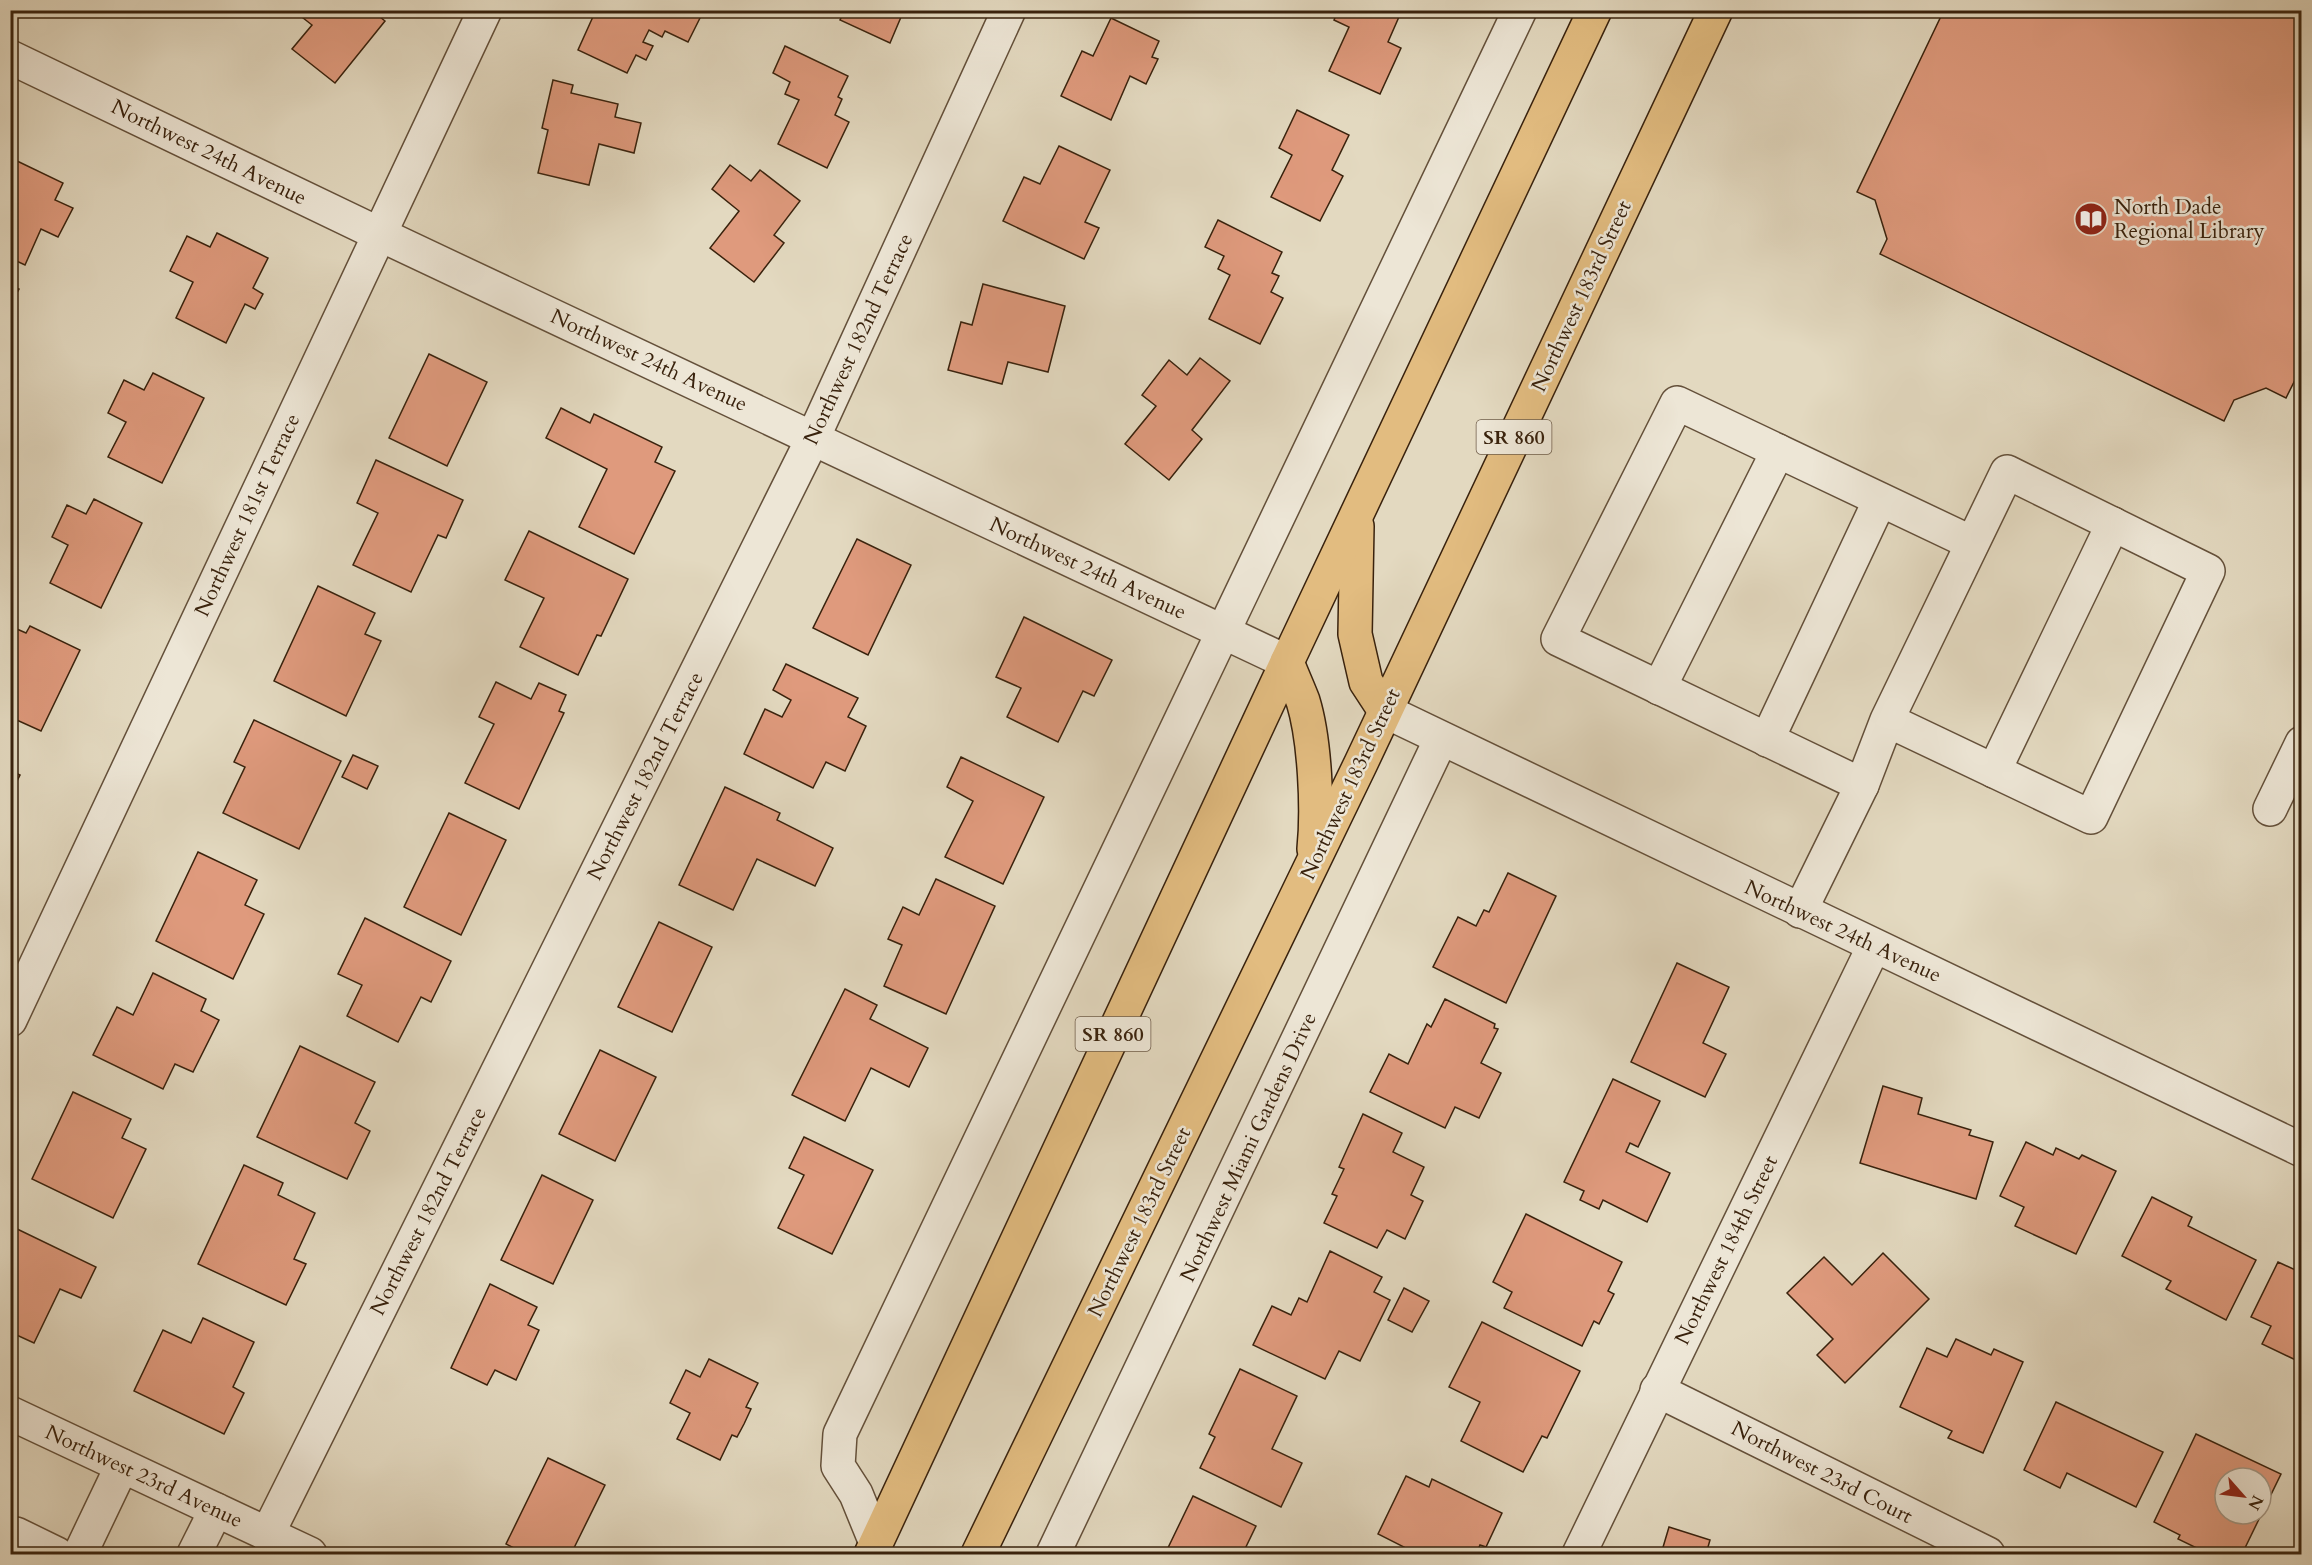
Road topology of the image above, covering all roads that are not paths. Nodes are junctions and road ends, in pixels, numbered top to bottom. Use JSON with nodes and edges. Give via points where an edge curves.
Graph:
{"nodes":[{"id":1,"x":485,"y":10,"type":"edge"},
{"id":2,"x":1009,"y":10,"type":"edge"},
{"id":3,"x":1520,"y":10,"type":"edge"},
{"id":4,"x":1595,"y":10,"type":"edge"},
{"id":5,"x":1716,"y":10,"type":"edge"},
{"id":6,"x":10,"y":57,"type":"edge"},
{"id":7,"x":379,"y":234,"type":"junction"},
{"id":8,"x":813,"y":438,"type":"junction"},
{"id":9,"x":1778,"y":451,"type":"junction"},
{"id":10,"x":1880,"y":500,"type":"junction"},
{"id":11,"x":1357,"y":515,"type":"junction"},
{"id":12,"x":2114,"y":524,"type":"junction"},
{"id":13,"x":1972,"y":543,"type":"junction"},
{"id":14,"x":1223,"y":632,"type":"junction"},
{"id":15,"x":1287,"y":662,"type":"junction"},
{"id":16,"x":1659,"y":688,"type":"junction"},
{"id":17,"x":1385,"y":711,"type":"junction"},
{"id":18,"x":1887,"y":720,"type":"junction"},
{"id":19,"x":1441,"y":739,"type":"junction"},
{"id":20,"x":1767,"y":740,"type":"junction"},
{"id":21,"x":2301,"y":743,"type":"edge"},
{"id":22,"x":1994,"y":771,"type":"junction"},
{"id":23,"x":1862,"y":784,"type":"junction"},
{"id":24,"x":2270,"y":809,"type":"dead end"},
{"id":25,"x":1313,"y":863,"type":"junction"},
{"id":26,"x":1800,"y":911,"type":"junction"},
{"id":27,"x":1875,"y":946,"type":"junction"},
{"id":28,"x":10,"y":1020,"type":"edge"},
{"id":29,"x":2301,"y":1150,"type":"edge"},
{"id":30,"x":1657,"y":1390,"type":"junction"},
{"id":31,"x":10,"y":1413,"type":"edge"},
{"id":32,"x":122,"y":1466,"type":"junction"},
{"id":33,"x":216,"y":1510,"type":"junction"},
{"id":34,"x":267,"y":1535,"type":"junction"},
{"id":35,"x":10,"y":1536,"type":"edge"},
{"id":36,"x":873,"y":1549,"type":"edge"},
{"id":37,"x":57,"y":1554,"type":"edge"},
{"id":38,"x":80,"y":1554,"type":"edge"},
{"id":39,"x":194,"y":1554,"type":"edge"},
{"id":40,"x":310,"y":1554,"type":"edge"},
{"id":41,"x":978,"y":1554,"type":"edge"},
{"id":42,"x":1053,"y":1554,"type":"edge"},
{"id":43,"x":1579,"y":1554,"type":"edge"},
{"id":44,"x":1988,"y":1554,"type":"edge"}],
"edges":[{"from":1,"to":7,"type":"street","name":"Northwest 181st Terrace"},
{"from":2,"to":8,"type":"street","name":"Northwest 182nd Terrace"},
{"from":3,"to":14,"type":"street"},
{"from":4,"to":11,"type":"main road","number":"SR 860"},
{"from":5,"to":17,"type":"main road","name":"Northwest 183rd Street","number":"SR 860"},
{"from":6,"to":7,"type":"street","name":"Northwest 24th Avenue"},
{"from":7,"to":8,"type":"street","name":"Northwest 24th Avenue"},
{"from":7,"to":28,"type":"street","name":"Northwest 181st Terrace"},
{"from":8,"to":14,"type":"street","name":"Northwest 24th Avenue"},
{"from":8,"to":34,"type":"street","name":"Northwest 182nd Terrace"},
{"from":9,"to":10,"type":"street"},
{"from":9,"to":16,"type":"street"},
{"from":9,"to":16,"type":"street","via":[[1677,403],[1558,639]]},
{"from":10,"to":13,"type":"street"},
{"from":10,"to":20,"type":"street"},
{"from":11,"to":15,"type":"main road","number":"SR 860"},
{"from":11,"to":17,"type":"main road","via":[[1355,634],[1366,682]]},
{"from":12,"to":13,"type":"street","via":[[2007,472]]},
{"from":12,"to":22,"type":"street"},
{"from":12,"to":22,"type":"street","via":[[2208,571],[2091,817]]},
{"from":13,"to":18,"type":"street"},
{"from":14,"to":15,"type":"street","name":"Northwest 24th Avenue"},
{"from":14,"to":36,"type":"street","via":[[840,1434],[838,1466],[856,1494]]},
{"from":15,"to":25,"type":"main road","via":[[1303,703],[1312,756],[1316,825]]},
{"from":15,"to":36,"type":"main road","number":"SR 860"},
{"from":16,"to":20,"type":"street"},
{"from":17,"to":19,"type":"street","name":"Northwest 24th Avenue"},
{"from":17,"to":25,"type":"main road","name":"Northwest 183rd Street","number":"SR 860"},
{"from":18,"to":22,"type":"street"},
{"from":18,"to":23,"type":"street"},
{"from":19,"to":26,"type":"street","name":"Northwest 24th Avenue"},
{"from":19,"to":42,"type":"street","name":"Northwest Miami Gardens Drive"},
{"from":20,"to":23,"type":"street"},
{"from":21,"to":24,"type":"street"},
{"from":23,"to":26,"type":"street"},
{"from":25,"to":41,"type":"main road","name":"Northwest 183rd Street","number":"SR 860"},
{"from":26,"to":27,"type":"street","name":"Northwest 24th Avenue"},
{"from":27,"to":29,"type":"street","name":"Northwest 24th Avenue"},
{"from":27,"to":30,"type":"street","name":"Northwest 184th Street"},
{"from":30,"to":43,"type":"street","name":"Northwest 184th Street"},
{"from":30,"to":44,"type":"street","name":"Northwest 23rd Court"},
{"from":31,"to":32,"type":"street","name":"Northwest 23rd Avenue"},
{"from":32,"to":33,"type":"street","name":"Northwest 23rd Avenue"},
{"from":32,"to":38,"type":"street"},
{"from":33,"to":34,"type":"street","name":"Northwest 23rd Avenue"},
{"from":33,"to":39,"type":"street"},
{"from":34,"to":40,"type":"street","name":"Northwest 23rd Avenue"},
{"from":35,"to":37,"type":"street","via":[[16,1534]]}]}
